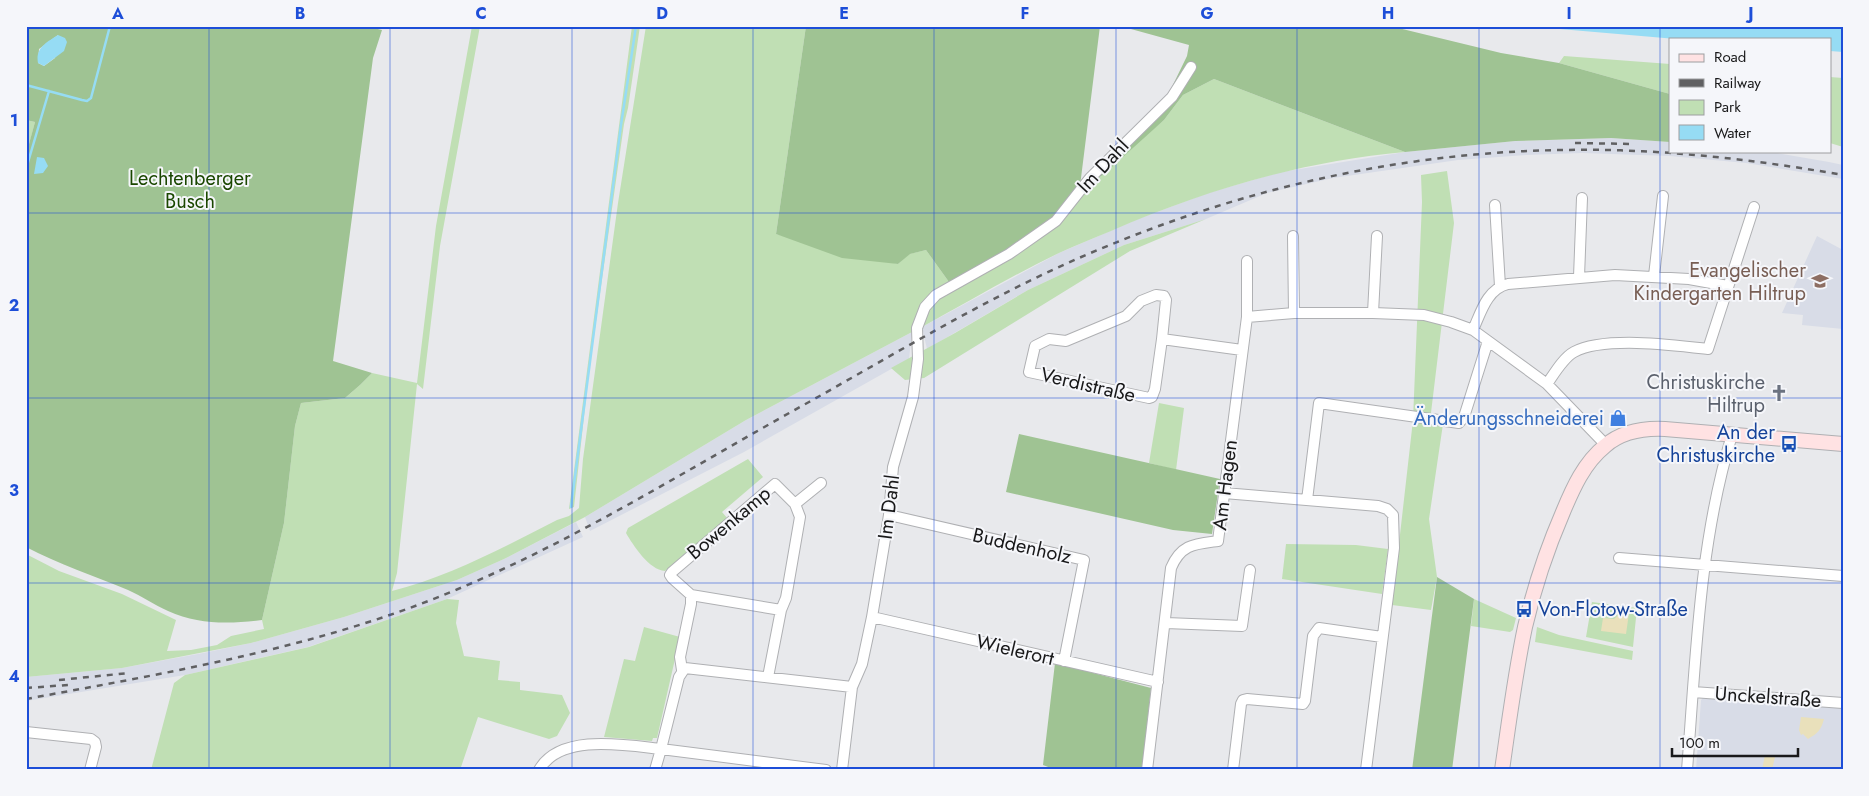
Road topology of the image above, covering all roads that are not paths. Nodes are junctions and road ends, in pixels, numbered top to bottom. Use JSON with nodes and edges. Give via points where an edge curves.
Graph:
{"nodes":[{"id":1,"x":1191,"y":67,"type":"dead end"},
{"id":2,"x":1663,"y":196,"type":"dead end"},
{"id":3,"x":1582,"y":198,"type":"dead end"},
{"id":4,"x":1495,"y":205,"type":"dead end"},
{"id":5,"x":1754,"y":207,"type":"dead end"},
{"id":6,"x":1293,"y":236,"type":"dead end"},
{"id":7,"x":1377,"y":236,"type":"dead end"},
{"id":8,"x":1247,"y":261,"type":"dead end"},
{"id":9,"x":1654,"y":276,"type":"junction"},
{"id":10,"x":1579,"y":277,"type":"junction"},
{"id":11,"x":1500,"y":286,"type":"junction"},
{"id":12,"x":1728,"y":286,"type":"junction"},
{"id":13,"x":1372,"y":313,"type":"junction"},
{"id":14,"x":1294,"y":314,"type":"junction"},
{"id":15,"x":1247,"y":316,"type":"junction"},
{"id":16,"x":1473,"y":330,"type":"junction"},
{"id":17,"x":1162,"y":339,"type":"junction"},
{"id":18,"x":1488,"y":341,"type":"junction"},
{"id":19,"x":1242,"y":350,"type":"junction"},
{"id":20,"x":1547,"y":384,"type":"junction"},
{"id":21,"x":1732,"y":435,"type":"junction"},
{"id":22,"x":1843,"y":444,"type":"edge"},
{"id":23,"x":1606,"y":445,"type":"junction"},
{"id":24,"x":821,"y":483,"type":"dead end"},
{"id":25,"x":1224,"y":493,"type":"junction"},
{"id":26,"x":1307,"y":500,"type":"junction"},
{"id":27,"x":795,"y":504,"type":"junction"},
{"id":28,"x":889,"y":515,"type":"junction"},
{"id":29,"x":1619,"y":558,"type":"dead end"},
{"id":30,"x":1704,"y":565,"type":"junction"},
{"id":31,"x":1250,"y":570,"type":"dead end"},
{"id":32,"x":1843,"y":576,"type":"edge"},
{"id":33,"x":691,"y":596,"type":"junction"},
{"id":34,"x":781,"y":610,"type":"junction"},
{"id":35,"x":872,"y":617,"type":"junction"},
{"id":36,"x":1166,"y":623,"type":"junction"},
{"id":37,"x":1382,"y":637,"type":"junction"},
{"id":38,"x":1064,"y":662,"type":"junction"},
{"id":39,"x":682,"y":670,"type":"junction"},
{"id":40,"x":768,"y":677,"type":"junction"},
{"id":41,"x":1158,"y":682,"type":"junction"},
{"id":42,"x":852,"y":687,"type":"junction"},
{"id":43,"x":1693,"y":692,"type":"junction"},
{"id":44,"x":1843,"y":703,"type":"edge"},
{"id":45,"x":26,"y":732,"type":"edge"},
{"id":46,"x":660,"y":749,"type":"junction"},
{"id":47,"x":1151,"y":769,"type":"edge"},
{"id":48,"x":90,"y":770,"type":"edge"},
{"id":49,"x":539,"y":770,"type":"edge"},
{"id":50,"x":656,"y":770,"type":"edge"},
{"id":51,"x":826,"y":770,"type":"edge"},
{"id":52,"x":842,"y":770,"type":"edge"},
{"id":53,"x":1233,"y":770,"type":"edge"},
{"id":54,"x":1366,"y":770,"type":"edge"},
{"id":55,"x":1502,"y":770,"type":"edge"},
{"id":56,"x":1687,"y":770,"type":"edge"}],
"edges":[{"from":1,"to":28,"type":"street","name":"Im Dahl","via":[[1172,97],[1090,178],[1056,221],[1009,254],[936,295],[925,308],[916,328],[918,359],[913,397],[893,467]]},
{"from":2,"to":9,"type":"street"},
{"from":3,"to":10,"type":"street"},
{"from":4,"to":11,"type":"street"},
{"from":5,"to":12,"type":"street"},
{"from":6,"to":14,"type":"street"},
{"from":7,"to":13,"type":"street"},
{"from":8,"to":15,"type":"street","name":"Am Hagen"},
{"from":9,"to":10,"type":"street"},
{"from":9,"to":12,"type":"street"},
{"from":10,"to":11,"type":"street"},
{"from":11,"to":16,"type":"street","via":[[1486,301]]},
{"from":12,"to":20,"type":"street","via":[[1708,349],[1647,344],[1588,346],[1572,353]]},
{"from":13,"to":14,"type":"street"},
{"from":13,"to":16,"type":"street","via":[[1424,315]]},
{"from":14,"to":15,"type":"street"},
{"from":15,"to":19,"type":"street","name":"Am Hagen"},
{"from":16,"to":18,"type":"street"},
{"from":17,"to":17,"type":"street","name":"Verdistraße","via":[[1166,300],[1164,296],[1156,295],[1137,304],[1126,316],[1066,341],[1049,340],[1035,346],[1029,372],[1149,398],[1155,389]]},
{"from":17,"to":19,"type":"street"},
{"from":18,"to":20,"type":"street"},
{"from":18,"to":26,"type":"street","via":[[1464,417],[1458,422],[1319,403]]},
{"from":19,"to":25,"type":"street","name":"Am Hagen"},
{"from":20,"to":23,"type":"street"},
{"from":21,"to":22,"type":"street"},
{"from":21,"to":23,"type":"street","via":[[1645,429],[1623,435]]},
{"from":21,"to":30,"type":"street","via":[[1715,502]]},
{"from":23,"to":55,"type":"street","via":[[1576,482],[1546,557],[1524,629]]},
{"from":24,"to":27,"type":"street"},
{"from":25,"to":26,"type":"street"},
{"from":25,"to":36,"type":"street","name":"Am Hagen","via":[[1218,541],[1190,545],[1175,559],[1171,568]]},
{"from":26,"to":37,"type":"street","via":[[1378,506],[1393,515],[1394,548]]},
{"from":27,"to":33,"type":"street","name":"Bowenkamp","via":[[775,484],[672,572],[672,578]]},
{"from":27,"to":34,"type":"street","name":"Bowenkamp","via":[[800,517]]},
{"from":28,"to":35,"type":"street","name":"Im Dahl"},
{"from":28,"to":38,"type":"street","name":"Buddenholz","via":[[1084,560]]},
{"from":29,"to":30,"type":"street"},
{"from":30,"to":32,"type":"street"},
{"from":30,"to":43,"type":"street"},
{"from":31,"to":36,"type":"street","via":[[1242,626]]},
{"from":33,"to":34,"type":"street"},
{"from":33,"to":39,"type":"street","via":[[680,657]]},
{"from":34,"to":40,"type":"street","name":"Bowenkamp"},
{"from":35,"to":38,"type":"street","name":"Wielerort"},
{"from":35,"to":42,"type":"street","name":"Im Dahl","via":[[862,664]]},
{"from":36,"to":41,"type":"street","name":"Am Hagen"},
{"from":37,"to":53,"type":"street","via":[[1319,628],[1313,636],[1303,704],[1243,700]]},
{"from":37,"to":54,"type":"street"},
{"from":38,"to":41,"type":"street","name":"Wielerort"},
{"from":39,"to":40,"type":"street","via":[[689,668]]},
{"from":39,"to":46,"type":"street"},
{"from":40,"to":42,"type":"street"},
{"from":41,"to":47,"type":"street","name":"Am Hagen"},
{"from":42,"to":52,"type":"street","name":"Im Dahl"},
{"from":43,"to":44,"type":"street","name":"Unckelstraße"},
{"from":43,"to":56,"type":"street"},
{"from":45,"to":48,"type":"street","via":[[91,739],[96,747]]},
{"from":46,"to":49,"type":"street","via":[[619,744],[586,745],[551,755]]},
{"from":46,"to":50,"type":"street"},
{"from":46,"to":51,"type":"street"}]}
